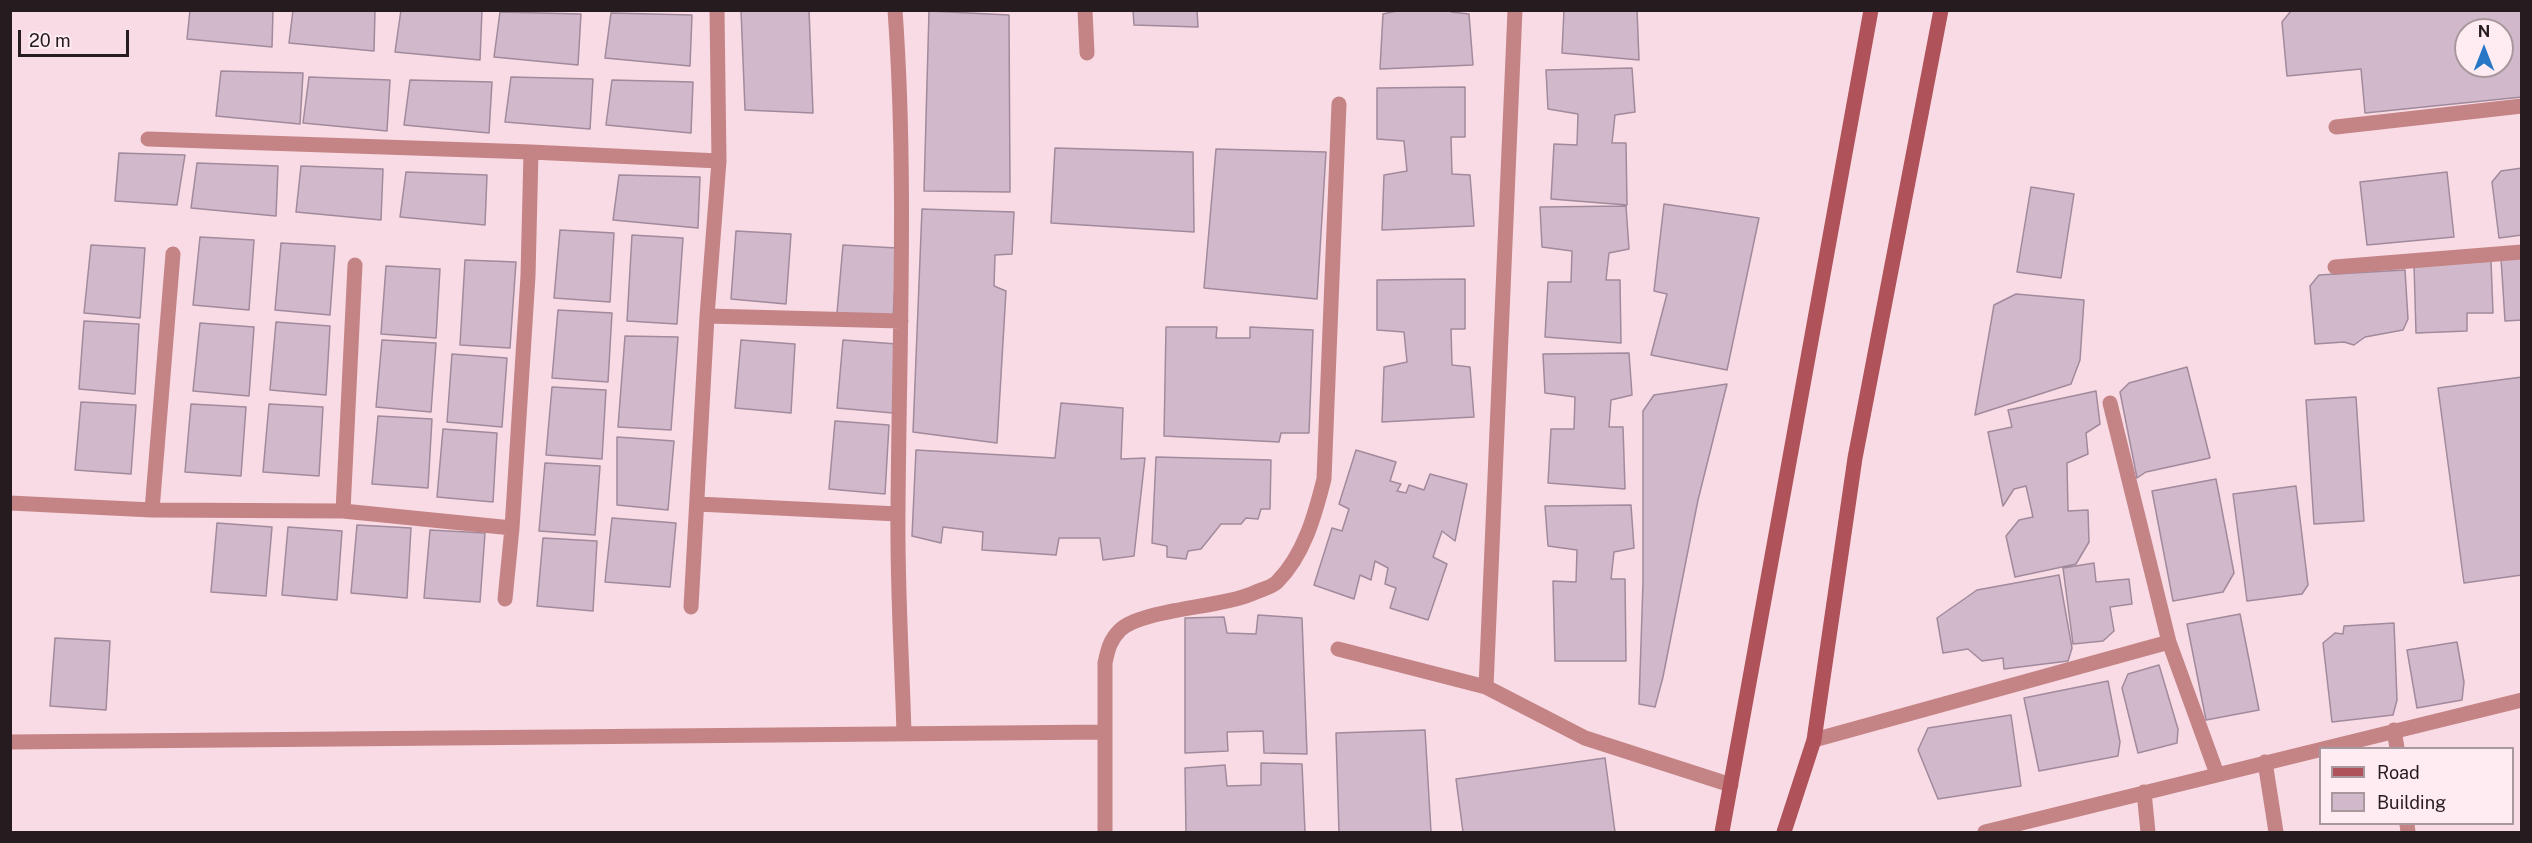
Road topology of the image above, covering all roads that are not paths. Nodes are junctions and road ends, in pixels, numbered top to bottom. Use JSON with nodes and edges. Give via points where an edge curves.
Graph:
{"nodes":[{"id":1,"x":717,"y":10,"type":"edge"},
{"id":2,"x":895,"y":10,"type":"edge"},
{"id":3,"x":1085,"y":10,"type":"edge"},
{"id":4,"x":1515,"y":10,"type":"edge"},
{"id":5,"x":1871,"y":10,"type":"edge"},
{"id":6,"x":1941,"y":10,"type":"edge"},
{"id":7,"x":1087,"y":54,"type":"dead end"},
{"id":8,"x":1339,"y":104,"type":"dead end"},
{"id":9,"x":2522,"y":106,"type":"edge"},
{"id":10,"x":2336,"y":127,"type":"dead end"},
{"id":11,"x":148,"y":139,"type":"dead end"},
{"id":12,"x":531,"y":152,"type":"junction"},
{"id":13,"x":719,"y":161,"type":"junction"},
{"id":14,"x":2522,"y":252,"type":"edge"},
{"id":15,"x":173,"y":255,"type":"dead end"},
{"id":16,"x":355,"y":265,"type":"dead end"},
{"id":17,"x":2335,"y":267,"type":"dead end"},
{"id":18,"x":707,"y":316,"type":"junction"},
{"id":19,"x":901,"y":321,"type":"junction"},
{"id":20,"x":2110,"y":403,"type":"dead end"},
{"id":21,"x":10,"y":503,"type":"edge"},
{"id":22,"x":698,"y":504,"type":"junction"},
{"id":23,"x":152,"y":510,"type":"junction"},
{"id":24,"x":344,"y":511,"type":"junction"},
{"id":25,"x":898,"y":514,"type":"junction"},
{"id":26,"x":512,"y":528,"type":"junction"},
{"id":27,"x":505,"y":599,"type":"dead end"},
{"id":28,"x":691,"y":607,"type":"dead end"},
{"id":29,"x":2169,"y":642,"type":"junction"},
{"id":30,"x":1338,"y":649,"type":"dead end"},
{"id":31,"x":1486,"y":687,"type":"junction"},
{"id":32,"x":2522,"y":700,"type":"edge"},
{"id":33,"x":2394,"y":730,"type":"junction"},
{"id":34,"x":1106,"y":732,"type":"junction"},
{"id":35,"x":904,"y":734,"type":"junction"},
{"id":36,"x":1814,"y":740,"type":"junction"},
{"id":37,"x":10,"y":742,"type":"edge"},
{"id":38,"x":2325,"y":747,"type":"edge"},
{"id":39,"x":2397,"y":747,"type":"edge"},
{"id":40,"x":2319,"y":749,"type":"edge"},
{"id":41,"x":2265,"y":762,"type":"junction"},
{"id":42,"x":2217,"y":774,"type":"junction"},
{"id":43,"x":1731,"y":784,"type":"junction"},
{"id":44,"x":2144,"y":792,"type":"junction"},
{"id":45,"x":1105,"y":832,"type":"edge"},
{"id":46,"x":1722,"y":832,"type":"edge"},
{"id":47,"x":1784,"y":832,"type":"edge"},
{"id":48,"x":1985,"y":832,"type":"edge"},
{"id":49,"x":2148,"y":832,"type":"edge"},
{"id":50,"x":2276,"y":832,"type":"edge"}],
"edges":[{"from":1,"to":13,"type":"street"},
{"from":2,"to":19,"type":"street"},
{"from":3,"to":7,"type":"street"},
{"from":4,"to":31,"type":"street"},
{"from":5,"to":43,"type":"street"},
{"from":6,"to":36,"type":"street","via":[[1855,458]]},
{"from":8,"to":34,"type":"street","via":[[1324,479],[1317,508],[1299,552],[1275,584],[1241,599],[1138,619],[1121,628],[1109,643],[1106,663]]},
{"from":9,"to":10,"type":"street"},
{"from":11,"to":12,"type":"street"},
{"from":12,"to":13,"type":"street"},
{"from":12,"to":26,"type":"street","via":[[528,276]]},
{"from":13,"to":18,"type":"street"},
{"from":14,"to":17,"type":"street"},
{"from":15,"to":23,"type":"street"},
{"from":16,"to":24,"type":"street"},
{"from":18,"to":19,"type":"street"},
{"from":18,"to":22,"type":"street"},
{"from":19,"to":25,"type":"street"},
{"from":20,"to":29,"type":"street"},
{"from":21,"to":23,"type":"street"},
{"from":22,"to":25,"type":"street"},
{"from":22,"to":28,"type":"street"},
{"from":23,"to":24,"type":"street"},
{"from":24,"to":26,"type":"street"},
{"from":25,"to":35,"type":"street"},
{"from":26,"to":27,"type":"street"},
{"from":29,"to":36,"type":"street"},
{"from":29,"to":42,"type":"street"},
{"from":30,"to":31,"type":"street"},
{"from":31,"to":43,"type":"street","via":[[1585,738]]},
{"from":32,"to":33,"type":"street"},
{"from":33,"to":38,"type":"street"},
{"from":33,"to":39,"type":"street"},
{"from":34,"to":35,"type":"street"},
{"from":34,"to":45,"type":"street"},
{"from":35,"to":37,"type":"street"},
{"from":36,"to":47,"type":"street"},
{"from":40,"to":41,"type":"street"},
{"from":41,"to":42,"type":"street"},
{"from":41,"to":50,"type":"street"},
{"from":42,"to":44,"type":"street"},
{"from":43,"to":46,"type":"street"},
{"from":44,"to":48,"type":"street"},
{"from":44,"to":49,"type":"street"}]}
